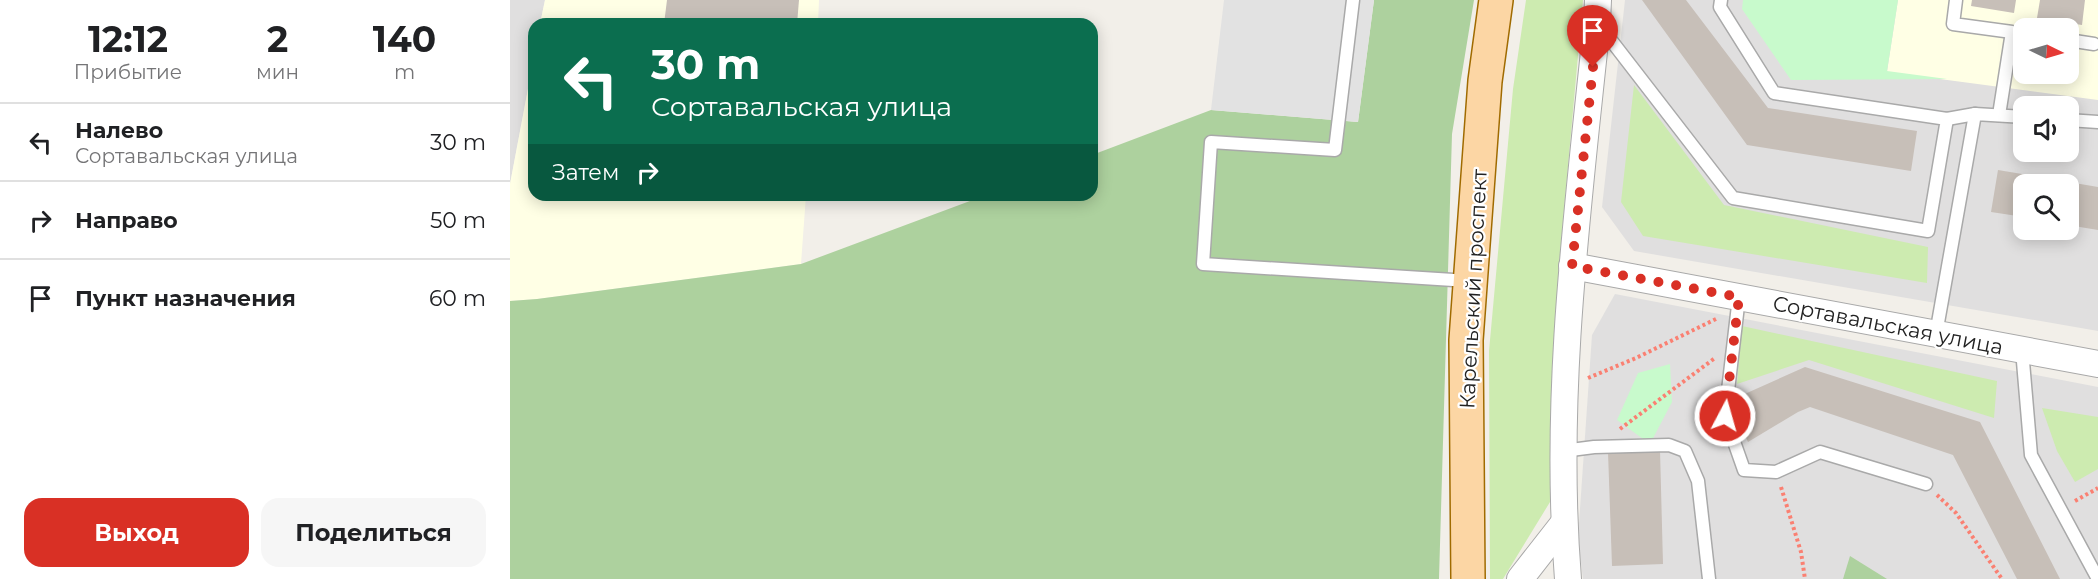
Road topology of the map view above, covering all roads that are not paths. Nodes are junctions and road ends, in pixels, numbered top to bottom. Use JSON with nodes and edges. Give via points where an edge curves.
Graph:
{"nodes":[{"id":1,"x":1353,"y":0,"type":"edge"},
{"id":2,"x":1496,"y":0,"type":"edge"},
{"id":3,"x":1721,"y":0,"type":"edge"},
{"id":4,"x":1956,"y":0,"type":"edge"},
{"id":5,"x":1598,"y":11,"type":"edge"},
{"id":6,"x":2013,"y":32,"type":"edge"},
{"id":7,"x":2079,"y":42,"type":"edge"},
{"id":8,"x":2094,"y":44,"type":"dead end"},
{"id":9,"x":2013,"y":55,"type":"edge"},
{"id":10,"x":1975,"y":114,"type":"junction"},
{"id":11,"x":1999,"y":115,"type":"junction"},
{"id":12,"x":2013,"y":116,"type":"edge"},
{"id":13,"x":1947,"y":119,"type":"junction"},
{"id":14,"x":2079,"y":121,"type":"edge"},
{"id":15,"x":2098,"y":122,"type":"edge"},
{"id":16,"x":1572,"y":266,"type":"junction"},
{"id":17,"x":1470,"y":281,"type":"junction"},
{"id":18,"x":1738,"y":303,"type":"junction"},
{"id":19,"x":1936,"y":334,"type":"junction"},
{"id":20,"x":2022,"y":350,"type":"junction"},
{"id":21,"x":2098,"y":364,"type":"edge"},
{"id":22,"x":1563,"y":451,"type":"junction"},
{"id":23,"x":1926,"y":484,"type":"road end"},
{"id":24,"x":1563,"y":524,"type":"junction"},
{"id":25,"x":1468,"y":579,"type":"edge"},
{"id":26,"x":1520,"y":579,"type":"edge"},
{"id":27,"x":1568,"y":579,"type":"edge"},
{"id":28,"x":1710,"y":579,"type":"edge"},
{"id":29,"x":2097,"y":579,"type":"edge"}],
"edges":[{"from":1,"to":17,"type":"lane","via":[[1335,150],[1211,142],[1203,264]]},
{"from":2,"to":17,"type":"main road","name":"Карельский проспект","via":[[1485,81]]},
{"from":3,"to":13,"type":"lane","via":[[1720,7],[1774,93]]},
{"from":4,"to":6,"type":"lane","via":[[1953,24]]},
{"from":5,"to":13,"type":"lane","via":[[1733,198],[1928,231]]},
{"from":5,"to":16,"type":"street"},
{"from":7,"to":8,"type":"lane"},
{"from":9,"to":11,"type":"lane"},
{"from":10,"to":11,"type":"lane"},
{"from":10,"to":13,"type":"lane"},
{"from":10,"to":19,"type":"lane"},
{"from":11,"to":12,"type":"lane"},
{"from":14,"to":15,"type":"lane"},
{"from":16,"to":18,"type":"street","name":"Сортавальская улица"},
{"from":16,"to":22,"type":"street"},
{"from":17,"to":25,"type":"main road","name":"Карельский проспект","via":[[1466,340]]},
{"from":18,"to":19,"type":"street","name":"Сортавальская улица"},
{"from":18,"to":23,"type":"lane","via":[[1725,416],[1744,470],[1776,472],[1820,453]]},
{"from":19,"to":20,"type":"street","name":"Сортавальская улица"},
{"from":20,"to":21,"type":"street","name":"Сортавальская улица"},
{"from":20,"to":29,"type":"lane","via":[[2031,455]]},
{"from":22,"to":24,"type":"street"},
{"from":22,"to":28,"type":"lane","via":[[1669,445],[1685,451],[1698,481]]},
{"from":24,"to":26,"type":"street"},
{"from":24,"to":27,"type":"street"}]}
